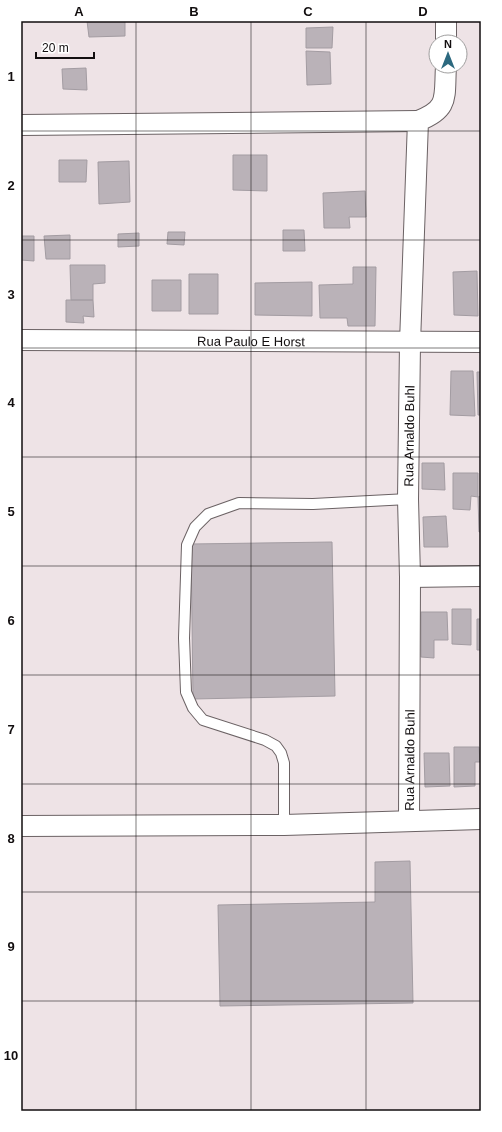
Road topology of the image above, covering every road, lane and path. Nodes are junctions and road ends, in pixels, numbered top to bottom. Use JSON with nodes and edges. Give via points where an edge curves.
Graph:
{"nodes":[{"id":1,"x":446,"y":21,"type":"edge"},
{"id":2,"x":446,"y":34,"type":"edge"},
{"id":3,"x":445,"y":74,"type":"edge"},
{"id":4,"x":418,"y":121,"type":"junction"},
{"id":5,"x":21,"y":125,"type":"edge"},
{"id":6,"x":21,"y":340,"type":"edge"},
{"id":7,"x":481,"y":342,"type":"edge"},
{"id":8,"x":410,"y":343,"type":"junction"},
{"id":9,"x":408,"y":499,"type":"junction"},
{"id":10,"x":410,"y":576,"type":"junction"},
{"id":11,"x":481,"y":576,"type":"edge"},
{"id":12,"x":481,"y":819,"type":"edge"},
{"id":13,"x":409,"y":820,"type":"junction"},
{"id":14,"x":284,"y":825,"type":"junction"},
{"id":15,"x":21,"y":826,"type":"edge"}],
"edges":[{"from":1,"to":2,"type":"street"},
{"from":3,"to":4,"type":"street","via":[[443,103],[434,115]]},
{"from":4,"to":5,"type":"street"},
{"from":4,"to":8,"type":"street","name":"Rua Arnaldo Buhl"},
{"from":6,"to":8,"type":"street","name":"Rua Paulo E Horst"},
{"from":7,"to":8,"type":"street","name":"Rua Paulo E Horst"},
{"from":8,"to":9,"type":"street","name":"Rua Arnaldo Buhl"},
{"from":9,"to":10,"type":"street","name":"Rua Arnaldo Buhl"},
{"from":9,"to":14,"type":"lane","via":[[313,504],[239,503],[208,514],[195,527],[187,545],[184,638],[186,692],[193,708],[203,720],[265,740],[282,753]]},
{"from":10,"to":11,"type":"street"},
{"from":10,"to":13,"type":"street","name":"Rua Arnaldo Buhl"},
{"from":12,"to":13,"type":"street"},
{"from":13,"to":14,"type":"street"},
{"from":14,"to":15,"type":"street"}]}
